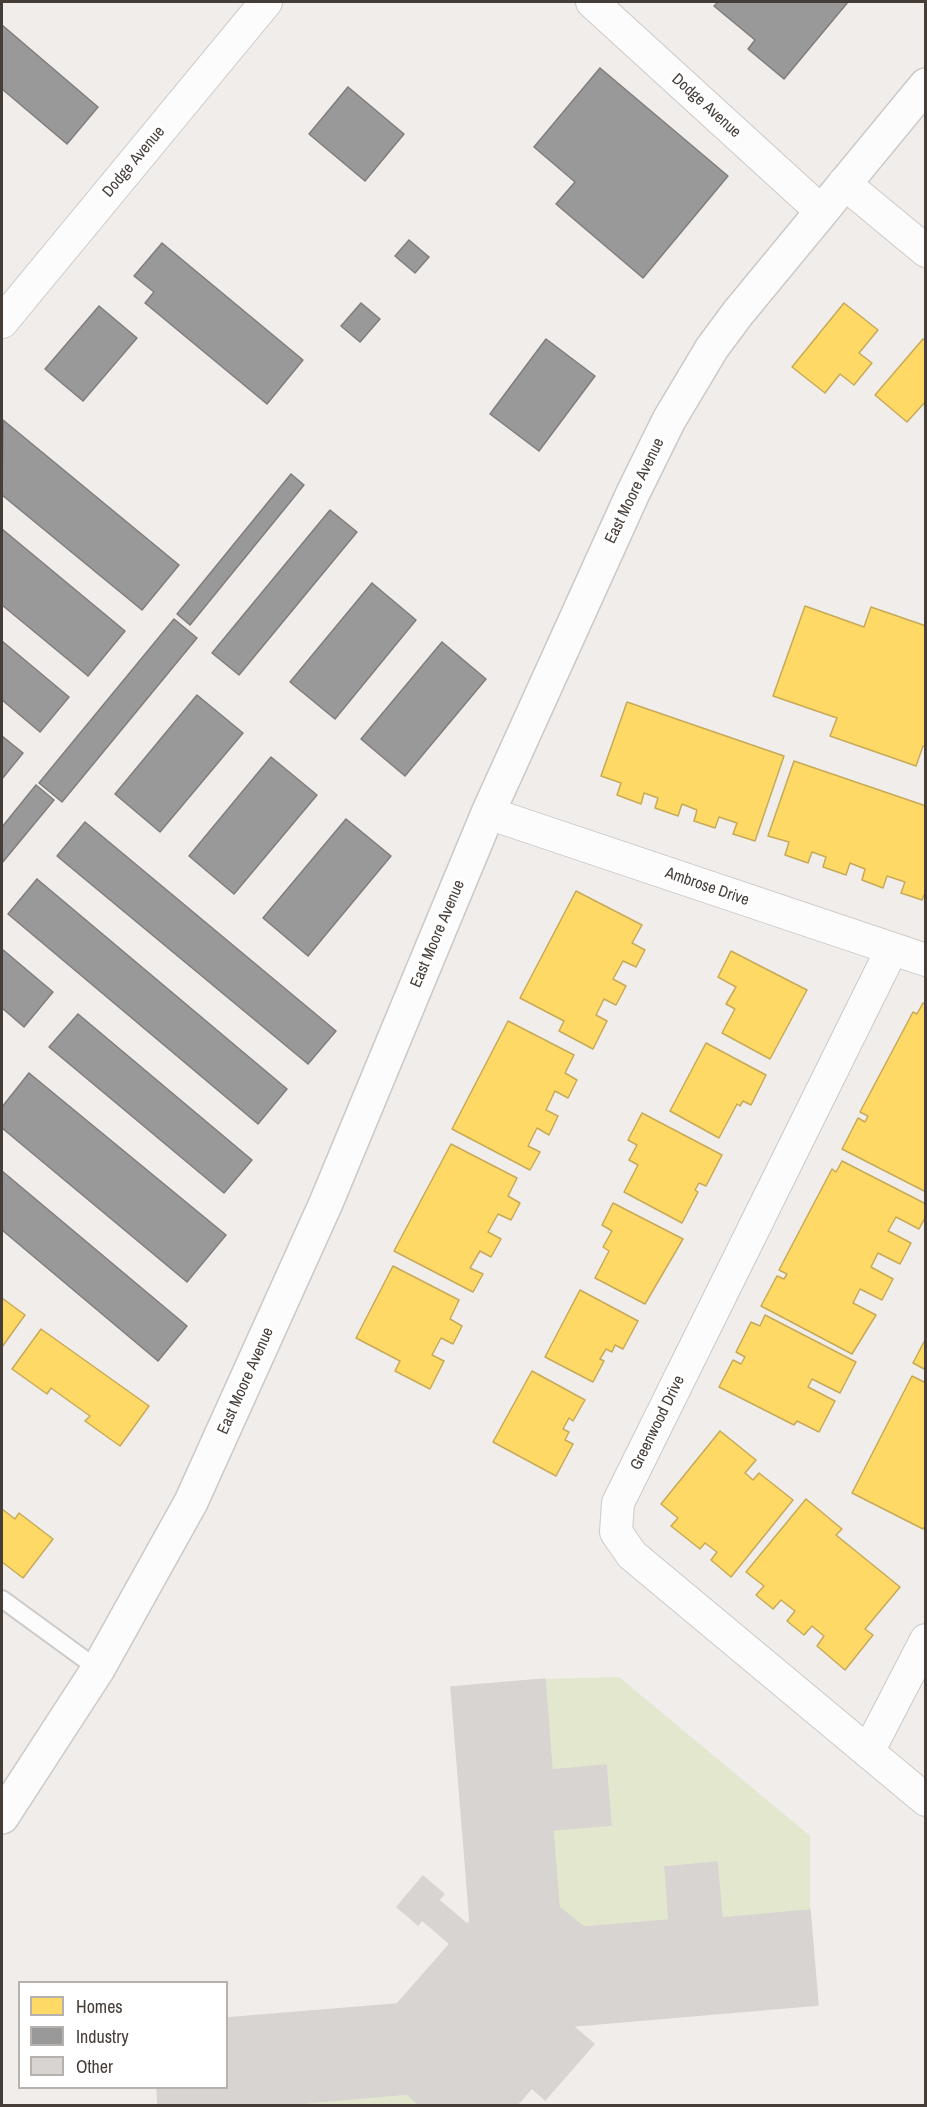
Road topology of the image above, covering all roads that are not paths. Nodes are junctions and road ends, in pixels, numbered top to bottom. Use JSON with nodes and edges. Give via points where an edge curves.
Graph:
{"nodes":[{"id":1,"x":266,"y":2,"type":"edge"},
{"id":2,"x":592,"y":2,"type":"edge"},
{"id":3,"x":926,"y":85,"type":"edge"},
{"id":4,"x":844,"y":183,"type":"junction"},
{"id":5,"x":821,"y":211,"type":"junction"},
{"id":6,"x":926,"y":251,"type":"edge"},
{"id":7,"x":2,"y":322,"type":"edge"},
{"id":8,"x":488,"y":813,"type":"junction"},
{"id":9,"x":892,"y":949,"type":"junction"},
{"id":10,"x":926,"y":960,"type":"edge"},
{"id":11,"x":2,"y":1599,"type":"edge"},
{"id":12,"x":926,"y":1640,"type":"edge"},
{"id":13,"x":98,"y":1670,"type":"junction"},
{"id":14,"x":868,"y":1752,"type":"junction"},
{"id":15,"x":926,"y":1800,"type":"edge"},
{"id":16,"x":2,"y":1817,"type":"edge"}],
"edges":[{"from":1,"to":7,"type":"street","name":"Dodge Avenue"},
{"from":2,"to":5,"type":"street","name":"Dodge Avenue"},
{"from":3,"to":4,"type":"street","name":"East Moore Avenue"},
{"from":4,"to":5,"type":"street","name":"East Moore Avenue"},
{"from":4,"to":6,"type":"street"},
{"from":5,"to":8,"type":"street","name":"East Moore Avenue","via":[[712,348],[669,420]]},
{"from":8,"to":9,"type":"street","name":"Ambrose Drive"},
{"from":8,"to":13,"type":"street","name":"East Moore Avenue","via":[[326,1203],[191,1502]]},
{"from":9,"to":10,"type":"street","name":"Ambrose Drive"},
{"from":9,"to":14,"type":"street","name":"Greenwood Drive","via":[[618,1503],[616,1532],[632,1555]]},
{"from":11,"to":13,"type":"lane"},
{"from":12,"to":14,"type":"street"},
{"from":13,"to":16,"type":"street","name":"East Moore Avenue"},
{"from":14,"to":15,"type":"street","name":"Greenwood Drive"}]}
